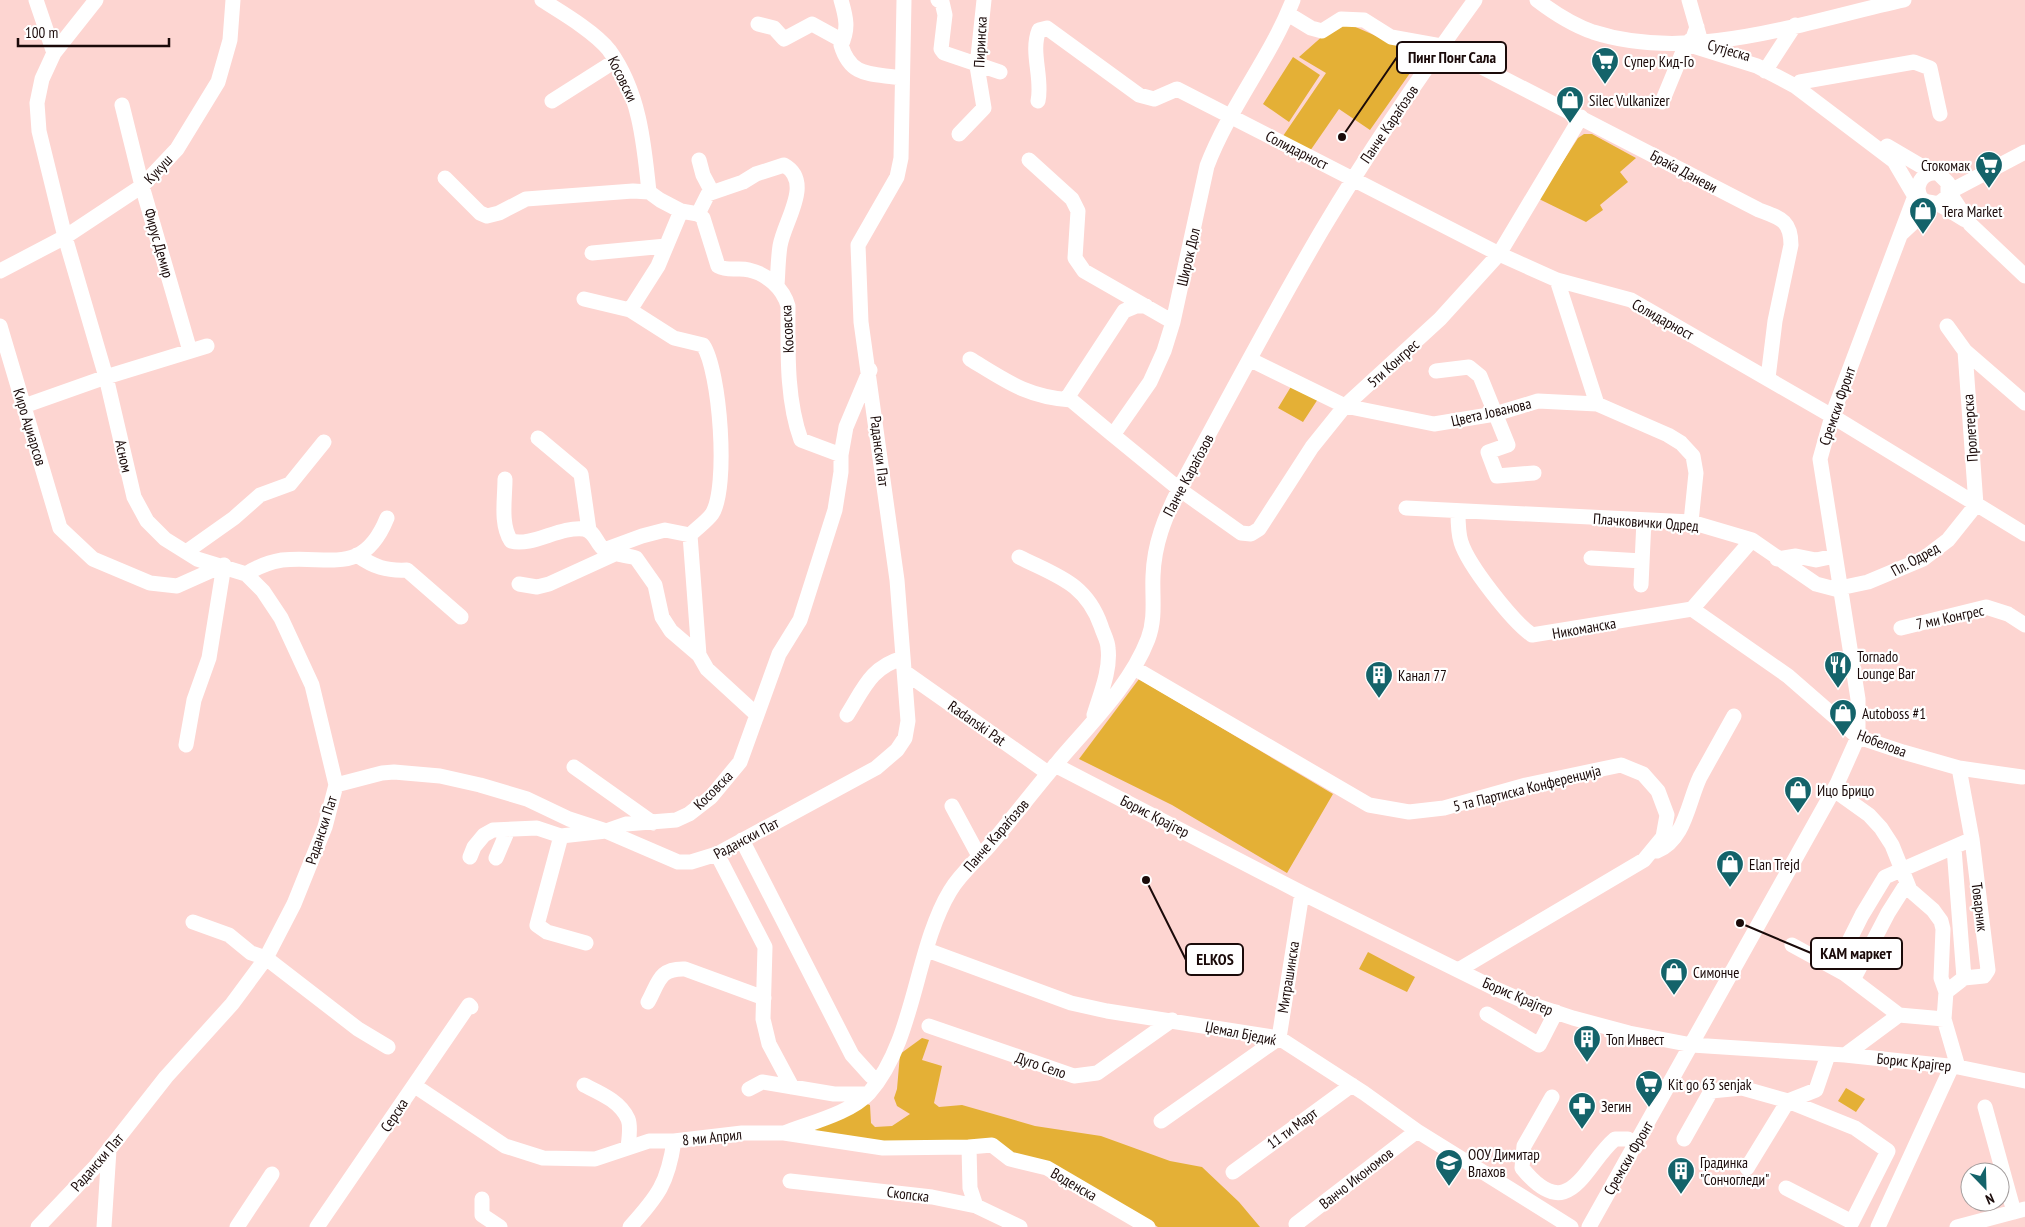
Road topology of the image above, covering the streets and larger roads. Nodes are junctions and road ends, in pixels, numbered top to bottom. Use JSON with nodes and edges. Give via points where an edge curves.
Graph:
{"nodes":[{"id":1,"x":36,"y":0,"type":"edge"},
{"id":2,"x":96,"y":0,"type":"edge"},
{"id":3,"x":233,"y":0,"type":"edge"},
{"id":4,"x":542,"y":0,"type":"edge"},
{"id":5,"x":841,"y":0,"type":"edge"},
{"id":6,"x":904,"y":0,"type":"edge"},
{"id":7,"x":984,"y":0,"type":"edge"},
{"id":8,"x":1475,"y":0,"type":"edge"},
{"id":9,"x":1537,"y":0,"type":"edge"},
{"id":10,"x":1689,"y":0,"type":"edge"},
{"id":11,"x":1904,"y":0,"type":"edge"},
{"id":12,"x":941,"y":1,"type":"edge"},
{"id":13,"x":1886,"y":2,"type":"edge"},
{"id":14,"x":1291,"y":7,"type":"edge"},
{"id":15,"x":758,"y":24,"type":"dead end"},
{"id":16,"x":1789,"y":27,"type":"junction"},
{"id":17,"x":1694,"y":38,"type":"junction"},
{"id":18,"x":843,"y":41,"type":"junction"},
{"id":19,"x":1441,"y":46,"type":"junction"},
{"id":20,"x":54,"y":53,"type":"junction"},
{"id":21,"x":615,"y":62,"type":"junction"},
{"id":22,"x":1763,"y":65,"type":"junction"},
{"id":23,"x":977,"y":66,"type":"junction"},
{"id":24,"x":1000,"y":72,"type":"dead end"},
{"id":25,"x":901,"y":78,"type":"junction"},
{"id":26,"x":1800,"y":82,"type":"junction"},
{"id":27,"x":552,"y":101,"type":"dead end"},
{"id":28,"x":1038,"y":101,"type":"dead end"},
{"id":29,"x":1662,"y":102,"type":"dead end"},
{"id":30,"x":122,"y":105,"type":"dead end"},
{"id":31,"x":1940,"y":114,"type":"dead end"},
{"id":32,"x":1229,"y":115,"type":"junction"},
{"id":33,"x":1581,"y":117,"type":"junction"},
{"id":34,"x":959,"y":134,"type":"dead end"},
{"id":35,"x":2025,"y":145,"type":"edge"},
{"id":36,"x":2025,"y":152,"type":"edge"},
{"id":37,"x":699,"y":160,"type":"dead end"},
{"id":38,"x":1029,"y":160,"type":"dead end"},
{"id":39,"x":1935,"y":173,"type":"junction"},
{"id":40,"x":445,"y":178,"type":"dead end"},
{"id":41,"x":1353,"y":178,"type":"junction"},
{"id":42,"x":142,"y":186,"type":"junction"},
{"id":43,"x":649,"y":192,"type":"junction"},
{"id":44,"x":712,"y":192,"type":"junction"},
{"id":45,"x":1916,"y":192,"type":"junction"},
{"id":46,"x":1949,"y":192,"type":"junction"},
{"id":47,"x":1935,"y":204,"type":"junction"},
{"id":48,"x":681,"y":211,"type":"junction"},
{"id":49,"x":698,"y":214,"type":"junction"},
{"id":50,"x":1970,"y":224,"type":"junction"},
{"id":51,"x":65,"y":237,"type":"junction"},
{"id":52,"x":1898,"y":237,"type":"junction"},
{"id":53,"x":666,"y":246,"type":"junction"},
{"id":54,"x":592,"y":253,"type":"dead end"},
{"id":55,"x":1499,"y":254,"type":"junction"},
{"id":56,"x":2021,"y":269,"type":"edge"},
{"id":57,"x":0,"y":270,"type":"edge"},
{"id":58,"x":1557,"y":280,"type":"junction"},
{"id":59,"x":777,"y":285,"type":"junction"},
{"id":60,"x":584,"y":299,"type":"dead end"},
{"id":61,"x":1146,"y":306,"type":"junction"},
{"id":62,"x":630,"y":310,"type":"junction"},
{"id":63,"x":1173,"y":322,"type":"junction"},
{"id":64,"x":0,"y":326,"type":"edge"},
{"id":65,"x":1946,"y":326,"type":"dead end"},
{"id":66,"x":207,"y":346,"type":"dead end"},
{"id":67,"x":190,"y":351,"type":"junction"},
{"id":68,"x":1965,"y":352,"type":"junction"},
{"id":69,"x":970,"y":359,"type":"dead end"},
{"id":70,"x":1251,"y":360,"type":"junction"},
{"id":71,"x":870,"y":370,"type":"junction"},
{"id":72,"x":1436,"y":371,"type":"dead end"},
{"id":73,"x":106,"y":377,"type":"junction"},
{"id":74,"x":1768,"y":378,"type":"junction"},
{"id":75,"x":1071,"y":400,"type":"junction"},
{"id":76,"x":2025,"y":402,"type":"edge"},
{"id":77,"x":1597,"y":404,"type":"junction"},
{"id":78,"x":24,"y":406,"type":"junction"},
{"id":79,"x":1345,"y":406,"type":"junction"},
{"id":80,"x":1496,"y":414,"type":"junction"},
{"id":81,"x":1832,"y":416,"type":"junction"},
{"id":82,"x":1113,"y":435,"type":"junction"},
{"id":83,"x":538,"y":438,"type":"dead end"},
{"id":84,"x":324,"y":442,"type":"dead end"},
{"id":85,"x":840,"y":455,"type":"junction"},
{"id":86,"x":1534,"y":472,"type":"dead end"},
{"id":87,"x":505,"y":479,"type":"dead end"},
{"id":88,"x":1179,"y":489,"type":"junction"},
{"id":89,"x":1976,"y":505,"type":"junction"},
{"id":90,"x":1406,"y":508,"type":"dead end"},
{"id":91,"x":1458,"y":511,"type":"junction"},
{"id":92,"x":387,"y":518,"type":"dead end"},
{"id":93,"x":1644,"y":520,"type":"junction"},
{"id":94,"x":1691,"y":522,"type":"junction"},
{"id":95,"x":590,"y":530,"type":"junction"},
{"id":96,"x":2025,"y":534,"type":"edge"},
{"id":97,"x":690,"y":535,"type":"junction"},
{"id":98,"x":1752,"y":540,"type":"junction"},
{"id":99,"x":611,"y":551,"type":"junction"},
{"id":100,"x":186,"y":552,"type":"junction"},
{"id":101,"x":357,"y":555,"type":"junction"},
{"id":102,"x":1835,"y":556,"type":"junction"},
{"id":103,"x":1019,"y":557,"type":"dead end"},
{"id":104,"x":1591,"y":558,"type":"dead end"},
{"id":105,"x":1777,"y":559,"type":"junction"},
{"id":106,"x":1642,"y":561,"type":"junction"},
{"id":107,"x":224,"y":565,"type":"junction"},
{"id":108,"x":246,"y":574,"type":"junction"},
{"id":109,"x":1868,"y":582,"type":"joint"},
{"id":110,"x":519,"y":584,"type":"dead end"},
{"id":111,"x":1641,"y":585,"type":"dead end"},
{"id":112,"x":1692,"y":609,"type":"junction"},
{"id":113,"x":461,"y":617,"type":"dead end"},
{"id":114,"x":2025,"y":625,"type":"edge"},
{"id":115,"x":1901,"y":628,"type":"dead end"},
{"id":116,"x":699,"y":655,"type":"junction"},
{"id":117,"x":903,"y":658,"type":"junction"},
{"id":118,"x":1134,"y":668,"type":"junction"},
{"id":119,"x":906,"y":673,"type":"junction"},
{"id":120,"x":756,"y":714,"type":"junction"},
{"id":121,"x":847,"y":715,"type":"dead end"},
{"id":122,"x":1734,"y":716,"type":"dead end"},
{"id":123,"x":1092,"y":721,"type":"junction"},
{"id":124,"x":1858,"y":737,"type":"junction"},
{"id":125,"x":186,"y":745,"type":"dead end"},
{"id":126,"x":574,"y":767,"type":"dead end"},
{"id":127,"x":1959,"y":768,"type":"junction"},
{"id":128,"x":1052,"y":769,"type":"junction"},
{"id":129,"x":2024,"y":780,"type":"edge"},
{"id":130,"x":336,"y":785,"type":"junction"},
{"id":131,"x":1834,"y":790,"type":"junction"},
{"id":132,"x":527,"y":799,"type":"junction"},
{"id":133,"x":952,"y":806,"type":"dead end"},
{"id":134,"x":653,"y":823,"type":"junction"},
{"id":135,"x":537,"y":828,"type":"junction"},
{"id":136,"x":508,"y":830,"type":"junction"},
{"id":137,"x":606,"y":831,"type":"junction"},
{"id":138,"x":561,"y":836,"type":"junction"},
{"id":139,"x":1972,"y":839,"type":"junction"},
{"id":140,"x":742,"y":840,"type":"junction"},
{"id":141,"x":1954,"y":848,"type":"junction"},
{"id":142,"x":1650,"y":853,"type":"junction"},
{"id":143,"x":718,"y":854,"type":"junction"},
{"id":144,"x":979,"y":856,"type":"junction"},
{"id":145,"x":470,"y":857,"type":"dead end"},
{"id":146,"x":496,"y":858,"type":"dead end"},
{"id":147,"x":1905,"y":876,"type":"junction"},
{"id":148,"x":1302,"y":893,"type":"junction"},
{"id":149,"x":193,"y":922,"type":"dead end"},
{"id":150,"x":586,"y":943,"type":"dead end"},
{"id":151,"x":1792,"y":945,"type":"dead end"},
{"id":152,"x":927,"y":950,"type":"junction"},
{"id":153,"x":266,"y":958,"type":"junction"},
{"id":154,"x":1460,"y":969,"type":"junction"},
{"id":155,"x":1849,"y":977,"type":"junction"},
{"id":156,"x":1964,"y":978,"type":"junction"},
{"id":157,"x":1946,"y":992,"type":"junction"},
{"id":158,"x":764,"y":998,"type":"junction"},
{"id":159,"x":648,"y":1002,"type":"dead end"},
{"id":160,"x":1556,"y":1012,"type":"junction"},
{"id":161,"x":1487,"y":1014,"type":"dead end"},
{"id":162,"x":1899,"y":1015,"type":"junction"},
{"id":163,"x":1940,"y":1016,"type":"junction"},
{"id":164,"x":1172,"y":1020,"type":"junction"},
{"id":165,"x":928,"y":1026,"type":"dead end"},
{"id":166,"x":1279,"y":1038,"type":"junction"},
{"id":167,"x":1692,"y":1045,"type":"junction"},
{"id":168,"x":388,"y":1047,"type":"dead end"},
{"id":169,"x":1828,"y":1055,"type":"junction"},
{"id":170,"x":1845,"y":1055,"type":"junction"},
{"id":171,"x":1955,"y":1066,"type":"junction"},
{"id":172,"x":878,"y":1080,"type":"junction"},
{"id":173,"x":2025,"y":1081,"type":"edge"},
{"id":174,"x":1352,"y":1084,"type":"junction"},
{"id":175,"x":584,"y":1085,"type":"dead end"},
{"id":176,"x":792,"y":1087,"type":"junction"},
{"id":177,"x":418,"y":1088,"type":"junction"},
{"id":178,"x":749,"y":1089,"type":"dead end"},
{"id":179,"x":868,"y":1094,"type":"junction"},
{"id":180,"x":1552,"y":1097,"type":"dead end"},
{"id":181,"x":1788,"y":1101,"type":"junction"},
{"id":182,"x":1985,"y":1107,"type":"dead end"},
{"id":183,"x":1161,"y":1121,"type":"dead end"},
{"id":184,"x":1417,"y":1131,"type":"junction"},
{"id":185,"x":784,"y":1133,"type":"junction"},
{"id":186,"x":1684,"y":1139,"type":"dead end"},
{"id":187,"x":674,"y":1141,"type":"junction"},
{"id":188,"x":1636,"y":1146,"type":"junction"},
{"id":189,"x":628,"y":1147,"type":"junction"},
{"id":190,"x":969,"y":1147,"type":"junction"},
{"id":191,"x":109,"y":1150,"type":"junction"},
{"id":192,"x":1747,"y":1168,"type":"dead end"},
{"id":193,"x":1233,"y":1172,"type":"dead end"},
{"id":194,"x":272,"y":1174,"type":"dead end"},
{"id":195,"x":790,"y":1181,"type":"dead end"},
{"id":196,"x":1786,"y":1188,"type":"dead end"},
{"id":197,"x":482,"y":1199,"type":"dead end"},
{"id":198,"x":976,"y":1206,"type":"junction"},
{"id":199,"x":2019,"y":1210,"type":"edge"},
{"id":200,"x":1296,"y":1224,"type":"dead end"},
{"id":201,"x":1850,"y":1224,"type":"edge"},
{"id":202,"x":107,"y":1226,"type":"edge"},
{"id":203,"x":38,"y":1227,"type":"edge"},
{"id":204,"x":237,"y":1227,"type":"edge"},
{"id":205,"x":317,"y":1227,"type":"edge"},
{"id":206,"x":323,"y":1227,"type":"edge"},
{"id":207,"x":500,"y":1227,"type":"edge"},
{"id":208,"x":630,"y":1227,"type":"edge"},
{"id":209,"x":1020,"y":1227,"type":"edge"},
{"id":210,"x":1148,"y":1227,"type":"edge"},
{"id":211,"x":1571,"y":1227,"type":"edge"},
{"id":212,"x":1588,"y":1227,"type":"edge"},
{"id":213,"x":1878,"y":1227,"type":"edge"},
{"id":214,"x":1957,"y":1227,"type":"edge"}],
"edges":[{"from":1,"to":20,"type":"street"},
{"from":2,"to":20,"type":"street","name":"Асном"},
{"from":3,"to":42,"type":"street","name":"Кукуш","via":[[230,40],[218,82],[177,150]]},
{"from":4,"to":21,"type":"street","name":"Косовски","via":[[608,49]]},
{"from":5,"to":18,"type":"street","via":[[847,19]]},
{"from":6,"to":25,"type":"street","name":"Радански Пат"},
{"from":7,"to":23,"type":"street","name":"Пиринска"},
{"from":8,"to":19,"type":"street","name":"Панче Караѓозов"},
{"from":9,"to":17,"type":"street","name":"Сутјеска","via":[[1593,32],[1653,43]]},
{"from":10,"to":17,"type":"street"},
{"from":11,"to":13,"type":"street"},
{"from":12,"to":23,"type":"street","via":[[946,15],[941,49],[944,54]]},
{"from":13,"to":16,"type":"street"},
{"from":14,"to":19,"type":"street","name":"Браќа Даневи","via":[[1311,28],[1322,31],[1341,19],[1364,20],[1392,37]]},
{"from":14,"to":32,"type":"street","name":"Широк Дол","via":[[1270,50]]},
{"from":15,"to":18,"type":"street","via":[[774,28],[784,39],[812,24]]},
{"from":16,"to":17,"type":"street","via":[[1747,37]]},
{"from":16,"to":22,"type":"street"},
{"from":17,"to":22,"type":"street","name":"Сутјеска"},
{"from":17,"to":29,"type":"street"},
{"from":18,"to":25,"type":"street","via":[[841,46],[846,60],[856,71]]},
{"from":19,"to":33,"type":"street","name":"Браќа Даневи"},
{"from":19,"to":41,"type":"street","name":"Панче Караѓозов"},
{"from":20,"to":51,"type":"street","name":"Асном","via":[[42,79],[39,131]]},
{"from":21,"to":27,"type":"street"},
{"from":21,"to":43,"type":"street","name":"Косовски","via":[[629,87],[639,118]]},
{"from":22,"to":26,"type":"street","name":"Сутјеска"},
{"from":22,"to":45,"type":"street","name":"Сутјеска","via":[[1894,161]]},
{"from":23,"to":24,"type":"street"},
{"from":23,"to":34,"type":"street","name":"Пиринска","via":[[984,108]]},
{"from":25,"to":71,"type":"street","name":"Радански Пат","via":[[898,177],[858,245],[861,322]]},
{"from":26,"to":31,"type":"street","via":[[1914,62],[1930,68]]},
{"from":26,"to":39,"type":"street","name":"Сутјеска","via":[[1900,156]]},
{"from":28,"to":32,"type":"street","name":"Солидарност","via":[[1036,39],[1040,30],[1047,28],[1139,95],[1154,98],[1177,89]]},
{"from":30,"to":42,"type":"street","name":"Фирус Демир"},
{"from":32,"to":41,"type":"street","name":"Солидарност"},
{"from":32,"to":63,"type":"street","name":"Широк Дол","via":[[1207,166]]},
{"from":33,"to":55,"type":"street","name":"5ти Конгрес"},
{"from":33,"to":74,"type":"street","name":"Браќа Даневи","via":[[1787,224],[1791,245],[1775,321]]},
{"from":35,"to":39,"type":"street","via":[[1962,176]]},
{"from":36,"to":46,"type":"street"},
{"from":37,"to":44,"type":"street"},
{"from":38,"to":61,"type":"street","via":[[1076,206],[1075,258],[1078,264],[1084,271]]},
{"from":39,"to":45,"type":"street","via":[[1922,178]]},
{"from":39,"to":46,"type":"street","via":[[1946,179]]},
{"from":40,"to":43,"type":"street","via":[[480,214],[487,216],[526,199],[599,192]]},
{"from":41,"to":55,"type":"street","name":"Солидарност"},
{"from":41,"to":70,"type":"street","name":"Панче Караѓозов"},
{"from":42,"to":51,"type":"street","name":"Кукуш"},
{"from":42,"to":67,"type":"street","name":"Фирус Демир"},
{"from":43,"to":48,"type":"street"},
{"from":44,"to":49,"type":"street","via":[[705,196]]},
{"from":44,"to":59,"type":"street","via":[[784,165],[796,173],[798,187],[780,246]]},
{"from":45,"to":47,"type":"street"},
{"from":45,"to":52,"type":"street","name":"Сремски Фронт"},
{"from":46,"to":47,"type":"street","via":[[1946,199]]},
{"from":46,"to":50,"type":"street"},
{"from":47,"to":50,"type":"street"},
{"from":47,"to":52,"type":"street"},
{"from":48,"to":49,"type":"street"},
{"from":48,"to":53,"type":"street"},
{"from":49,"to":59,"type":"street","name":"Косовска","via":[[703,218],[718,266],[725,270],[750,270]]},
{"from":50,"to":56,"type":"street"},
{"from":51,"to":57,"type":"street","name":"Кукуш"},
{"from":51,"to":73,"type":"street","name":"Асном"},
{"from":52,"to":81,"type":"street","name":"Сремски Фронт"},
{"from":53,"to":54,"type":"street"},
{"from":53,"to":62,"type":"street","via":[[658,266]]},
{"from":55,"to":58,"type":"street","name":"Солидарност"},
{"from":55,"to":79,"type":"street","name":"5ти Конгрес","via":[[1440,319]]},
{"from":58,"to":74,"type":"street","name":"Солидарност","via":[[1631,300]]},
{"from":58,"to":77,"type":"street"},
{"from":59,"to":85,"type":"street","name":"Косовска","via":[[788,306],[791,395],[801,440]]},
{"from":60,"to":62,"type":"street"},
{"from":61,"to":63,"type":"street"},
{"from":61,"to":75,"type":"street","via":[[1124,311],[1074,386]]},
{"from":62,"to":97,"type":"street","via":[[674,338],[703,346],[709,354],[716,382],[721,474],[712,513]]},
{"from":63,"to":82,"type":"street","name":"Широк Дол","via":[[1150,382]]},
{"from":64,"to":78,"type":"street","name":"Киро Аџиарсов"},
{"from":65,"to":68,"type":"street"},
{"from":66,"to":67,"type":"street"},
{"from":67,"to":73,"type":"street"},
{"from":68,"to":76,"type":"street"},
{"from":68,"to":89,"type":"street","name":"Пролетерска"},
{"from":69,"to":75,"type":"street","via":[[1015,387],[1046,398]]},
{"from":70,"to":79,"type":"street","name":"Цвета Јованова"},
{"from":70,"to":88,"type":"street","name":"Панче Караѓозов"},
{"from":71,"to":85,"type":"street","name":"Косовска","via":[[846,427]]},
{"from":71,"to":117,"type":"street","name":"Радански Пат","via":[[897,580]]},
{"from":72,"to":80,"type":"street","via":[[1469,367],[1480,376]]},
{"from":73,"to":78,"type":"street"},
{"from":73,"to":100,"type":"street","name":"Асном","via":[[134,497],[146,521],[165,539]]},
{"from":74,"to":81,"type":"street","name":"Солидарност"},
{"from":75,"to":82,"type":"street"},
{"from":77,"to":80,"type":"street","name":"Цвета Јованова","via":[[1538,401]]},
{"from":77,"to":94,"type":"street","name":"Цвета Јованова","via":[[1668,435],[1693,456],[1696,473]]},
{"from":78,"to":107,"type":"street","name":"Киро Аџиарсов","via":[[60,528],[93,560],[150,583],[177,586]]},
{"from":79,"to":80,"type":"street","name":"Цвета Јованова","via":[[1434,424]]},
{"from":79,"to":88,"type":"street","name":"5ти Конгрес","via":[[1312,447],[1259,529],[1251,534],[1241,533]]},
{"from":80,"to":86,"type":"street","via":[[1508,445],[1488,452],[1497,476]]},
{"from":81,"to":89,"type":"street","name":"Солидарност"},
{"from":81,"to":102,"type":"street","name":"Сремски Фронт","via":[[1820,459]]},
{"from":82,"to":88,"type":"street"},
{"from":83,"to":95,"type":"street","via":[[581,474]]},
{"from":84,"to":100,"type":"street","via":[[290,484],[260,495]]},
{"from":85,"to":120,"type":"street","name":"Косовска","via":[[841,472],[835,510],[800,620],[779,654]]},
{"from":87,"to":95,"type":"street","via":[[504,514],[511,541],[519,544],[553,533]]},
{"from":88,"to":118,"type":"street","name":"Панче Караѓозов","via":[[1163,520],[1156,546],[1154,609],[1148,638]]},
{"from":89,"to":96,"type":"street","name":"Солидарност"},
{"from":89,"to":109,"type":"street","name":"Пл. Одред","via":[[1937,550],[1905,568]]},
{"from":90,"to":91,"type":"street","name":"Плачковички Одред"},
{"from":91,"to":93,"type":"street","name":"Плачковички Одред"},
{"from":91,"to":112,"type":"street","name":"Никоманска","via":[[1464,551],[1500,602],[1532,635]]},
{"from":92,"to":101,"type":"street","via":[[381,532]]},
{"from":93,"to":94,"type":"street","name":"Плачковички Одред"},
{"from":93,"to":106,"type":"street"},
{"from":94,"to":98,"type":"street","name":"Плачковички Одред"},
{"from":95,"to":99,"type":"street"},
{"from":97,"to":99,"type":"street","via":[[665,530],[642,536]]},
{"from":97,"to":116,"type":"street"},
{"from":98,"to":105,"type":"street","name":"Плачковички Одред"},
{"from":98,"to":112,"type":"street"},
{"from":99,"to":110,"type":"street","via":[[549,584],[537,587]]},
{"from":99,"to":116,"type":"street","via":[[636,558],[655,585],[662,617],[671,631]]},
{"from":100,"to":107,"type":"street","name":"Асном","via":[[197,559]]},
{"from":101,"to":108,"type":"street","via":[[328,562],[282,560]]},
{"from":101,"to":113,"type":"street","via":[[388,571],[407,570]]},
{"from":102,"to":105,"type":"street","via":[[1816,560],[1787,556]]},
{"from":102,"to":124,"type":"street","name":"Сремски Фронт","via":[[1858,699]]},
{"from":103,"to":123,"type":"street","via":[[1067,581],[1085,594],[1096,611],[1108,648],[1105,674]]},
{"from":104,"to":106,"type":"street"},
{"from":105,"to":109,"type":"street","name":"Плачковички Одред","via":[[1826,587],[1845,588]]},
{"from":106,"to":111,"type":"street"},
{"from":107,"to":108,"type":"street","name":"Асном"},
{"from":107,"to":125,"type":"street","via":[[209,658],[194,700]]},
{"from":108,"to":130,"type":"street","name":"Асном","via":[[277,611],[312,685]]},
{"from":112,"to":124,"type":"street","name":"Нобелова","via":[[1788,676]]},
{"from":114,"to":115,"type":"street","name":"7 ми Конгрес","via":[[2008,614],[1986,607]]},
{"from":116,"to":120,"type":"street","via":[[706,669]]},
{"from":117,"to":119,"type":"street","name":"Радански Пат"},
{"from":117,"to":121,"type":"street","via":[[889,662],[873,673]]},
{"from":118,"to":123,"type":"street","name":"Панче Караѓозов"},
{"from":118,"to":142,"type":"street","name":"5 та Партиска Конференција","via":[[1369,805],[1409,812],[1444,808],[1526,785],[1621,766],[1643,774],[1658,791],[1667,815],[1663,837]]},
{"from":119,"to":128,"type":"street","name":"Radanski Pat"},
{"from":119,"to":140,"type":"street","name":"Радански Пат","via":[[908,721],[905,738],[888,760]]},
{"from":120,"to":134,"type":"street","name":"Косовска","via":[[740,762],[711,797],[676,820]]},
{"from":122,"to":142,"type":"street","via":[[1700,778],[1682,826],[1670,844]]},
{"from":123,"to":128,"type":"street","name":"Панче Караѓозов"},
{"from":124,"to":127,"type":"street","name":"Нобелова"},
{"from":124,"to":131,"type":"street","name":"Сремски Фронт"},
{"from":126,"to":134,"type":"street"},
{"from":127,"to":129,"type":"street","name":"Нобелова"},
{"from":127,"to":139,"type":"street","name":"Товарник"},
{"from":128,"to":144,"type":"street","name":"Панче Караѓозов"},
{"from":128,"to":148,"type":"street","name":"Борис Крајгер"},
{"from":130,"to":132,"type":"street","name":"Радански Пат","via":[[394,772],[440,776]]},
{"from":130,"to":153,"type":"street","name":"Радански Пат","via":[[325,827],[294,904]]},
{"from":131,"to":147,"type":"street","via":[[1880,828],[1892,845]]},
{"from":131,"to":167,"type":"street","name":"Сремски Фронт"},
{"from":132,"to":135,"type":"street"},
{"from":132,"to":137,"type":"street","name":"Радански Пат","via":[[569,819]]},
{"from":133,"to":144,"type":"street"},
{"from":134,"to":137,"type":"street","name":"Косовска","via":[[626,824]]},
{"from":135,"to":136,"type":"street"},
{"from":135,"to":138,"type":"street"},
{"from":136,"to":145,"type":"street","via":[[492,830],[484,834]]},
{"from":136,"to":146,"type":"street"},
{"from":137,"to":138,"type":"street","name":"Косовска"},
{"from":137,"to":143,"type":"street","name":"Радански Пат","via":[[678,862],[691,862]]},
{"from":138,"to":150,"type":"street","via":[[537,925],[547,932]]},
{"from":139,"to":141,"type":"street"},
{"from":139,"to":156,"type":"street","name":"Товарник","via":[[1988,970],[1984,976]]},
{"from":140,"to":143,"type":"street","name":"Радански Пат"},
{"from":140,"to":172,"type":"street","via":[[852,1055]]},
{"from":141,"to":147,"type":"street"},
{"from":141,"to":156,"type":"street"},
{"from":142,"to":154,"type":"street","name":"5 та Партиска Конференција","via":[[1644,860]]},
{"from":143,"to":158,"type":"street","via":[[765,947]]},
{"from":144,"to":152,"type":"street","name":"Панче Караѓозов","via":[[949,892]]},
{"from":147,"to":155,"type":"street","via":[[1888,914]]},
{"from":147,"to":155,"type":"street","via":[[1885,876],[1862,914],[1846,947]]},
{"from":147,"to":157,"type":"street","via":[[1910,890],[1941,921],[1940,978]]},
{"from":148,"to":154,"type":"street","name":"Борис Крајгер"},
{"from":148,"to":166,"type":"street","name":"Митрашинска"},
{"from":149,"to":153,"type":"street","via":[[229,935],[252,953]]},
{"from":151,"to":155,"type":"street"},
{"from":152,"to":164,"type":"street","name":"Џемал Бједиќ","via":[[1071,1003]]},
{"from":152,"to":172,"type":"street","name":"Панче Караѓозов","via":[[898,1039]]},
{"from":153,"to":168,"type":"street","via":[[358,1029]]},
{"from":153,"to":191,"type":"street","name":"Радански Пат","via":[[232,1004],[166,1078]]},
{"from":154,"to":160,"type":"street","name":"Борис Крајгер","via":[[1528,1003]]},
{"from":155,"to":162,"type":"street"},
{"from":156,"to":157,"type":"street","name":"Товарник"},
{"from":157,"to":163,"type":"street"},
{"from":158,"to":159,"type":"street","via":[[685,968],[672,968],[664,972]]},
{"from":158,"to":176,"type":"street","via":[[763,1020],[769,1044]]},
{"from":160,"to":161,"type":"street","via":[[1539,1045]]},
{"from":160,"to":167,"type":"street","name":"Борис Крајгер","via":[[1629,1033]]},
{"from":162,"to":163,"type":"street"},
{"from":162,"to":170,"type":"street"},
{"from":163,"to":171,"type":"street"},
{"from":164,"to":165,"type":"street","name":"Дуго Село","via":[[1097,1073],[1074,1076]]},
{"from":164,"to":166,"type":"street","name":"Џемал Бједиќ"},
{"from":166,"to":174,"type":"street","name":"Џемал Бједиќ"},
{"from":166,"to":183,"type":"street"},
{"from":167,"to":169,"type":"street","name":"Борис Крајгер"},
{"from":167,"to":188,"type":"street","name":"Сремски Фронт"},
{"from":169,"to":170,"type":"street","name":"Борис Крајгер"},
{"from":169,"to":181,"type":"street","via":[[1816,1090]]},
{"from":170,"to":171,"type":"street","name":"Борис Крајгер"},
{"from":171,"to":173,"type":"street","name":"Борис Крајгер"},
{"from":171,"to":213,"type":"street"},
{"from":172,"to":179,"type":"street"},
{"from":174,"to":184,"type":"street","name":"Џемал Бједиќ"},
{"from":174,"to":193,"type":"street","name":"11 ти Март"},
{"from":175,"to":189,"type":"street","via":[[612,1100],[629,1120]]},
{"from":176,"to":178,"type":"street","via":[[762,1082]]},
{"from":176,"to":179,"type":"street","via":[[834,1094]]},
{"from":177,"to":189,"type":"street","name":"8 ми Април","via":[[505,1146],[543,1158],[595,1159]]},
{"from":177,"to":205,"type":"street","name":"Серска","via":[[472,1005],[442,1043]]},
{"from":177,"to":206,"type":"street"},
{"from":179,"to":185,"type":"street","via":[[853,1106]]},
{"from":180,"to":188,"type":"street","via":[[1524,1146],[1522,1168],[1545,1190],[1558,1194],[1574,1189],[1591,1171],[1604,1148],[1615,1139],[1628,1139]]},
{"from":181,"to":186,"type":"street","via":[[1742,1088],[1711,1091]]},
{"from":181,"to":192,"type":"street"},
{"from":181,"to":201,"type":"street","via":[[1855,1128],[1888,1151]]},
{"from":182,"to":199,"type":"street"},
{"from":184,"to":200,"type":"street","name":"Ванчо Икономов"},
{"from":184,"to":211,"type":"street","name":"Џемал Бједиќ"},
{"from":185,"to":187,"type":"street","name":"8 ми Април","via":[[742,1133]]},
{"from":185,"to":190,"type":"street","name":"8 ми Април","via":[[883,1148]]},
{"from":187,"to":189,"type":"street","name":"8 ми Април","via":[[660,1139]]},
{"from":187,"to":208,"type":"street","via":[[670,1168],[658,1193]]},
{"from":188,"to":212,"type":"street","name":"Сремски Фронт"},
{"from":190,"to":198,"type":"street","via":[[970,1188]]},
{"from":190,"to":210,"type":"street","name":"Воденска","via":[[992,1145],[1010,1159],[1047,1168]]},
{"from":191,"to":202,"type":"street"},
{"from":191,"to":203,"type":"street","name":"Радански Пат"},
{"from":194,"to":204,"type":"street"},
{"from":195,"to":198,"type":"street","name":"Скопска","via":[[932,1197]]},
{"from":196,"to":201,"type":"street"},
{"from":197,"to":207,"type":"street","via":[[482,1215]]},
{"from":198,"to":209,"type":"street","name":"Скопска"},
{"from":199,"to":214,"type":"street"}]}
